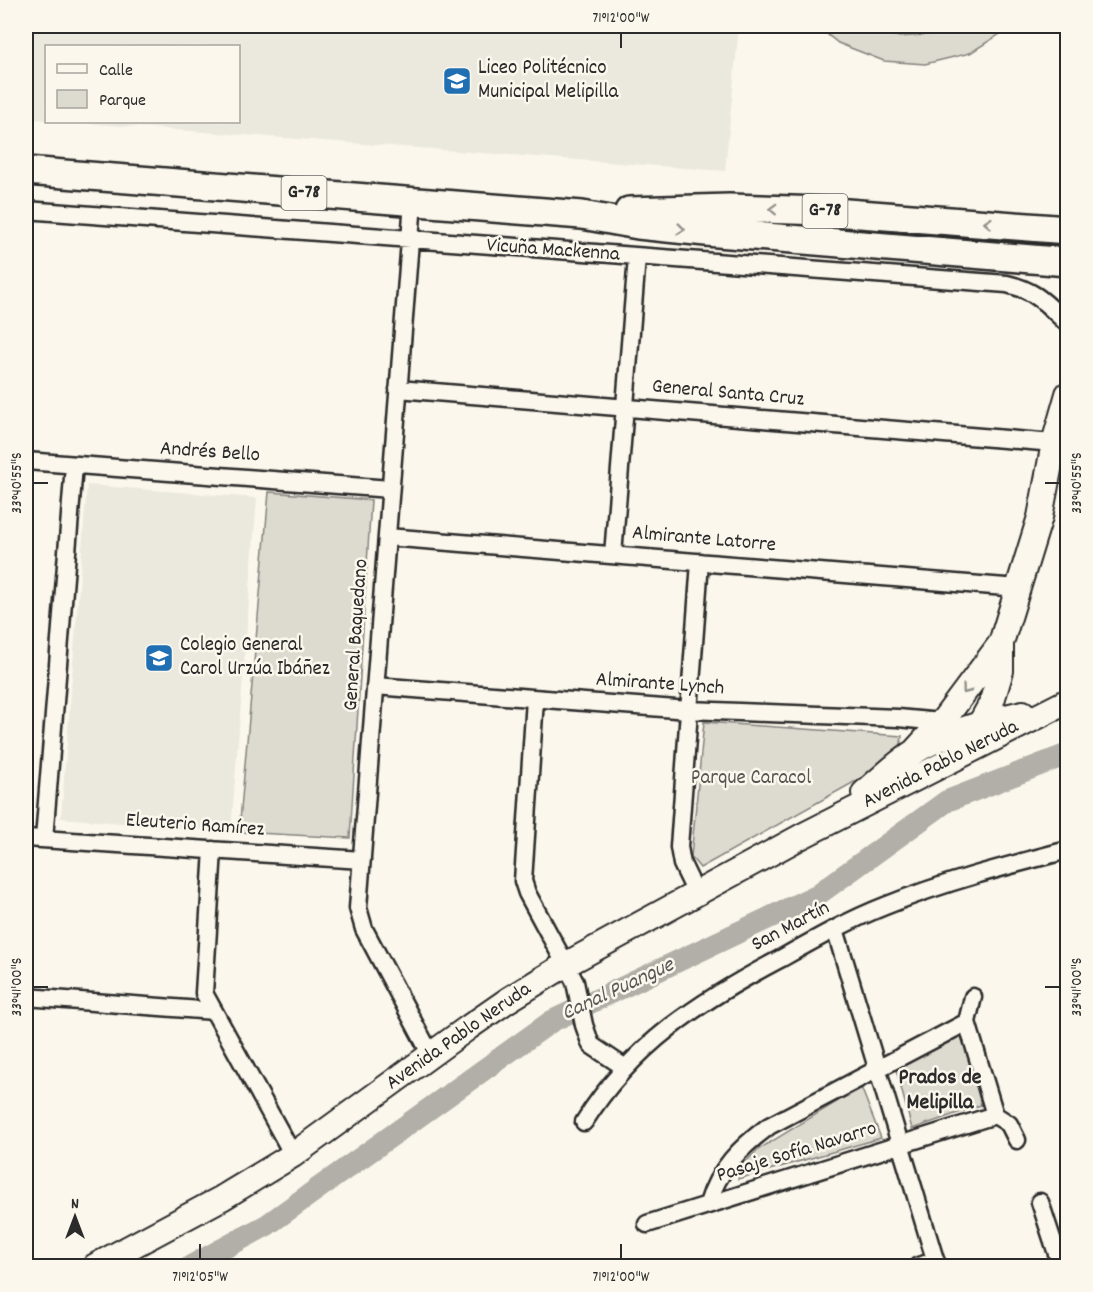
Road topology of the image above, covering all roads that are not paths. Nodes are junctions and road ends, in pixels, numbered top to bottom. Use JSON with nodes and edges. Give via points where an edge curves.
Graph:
{"nodes":[{"id":1,"x":26,"y":171,"type":"edge"},
{"id":2,"x":413,"y":202,"type":"junction"},
{"id":3,"x":26,"y":210,"type":"edge"},
{"id":4,"x":1068,"y":211,"type":"edge"},
{"id":5,"x":582,"y":215,"type":"junction"},
{"id":6,"x":1017,"y":225,"type":"junction"},
{"id":7,"x":1068,"y":230,"type":"edge"},
{"id":8,"x":410,"y":240,"type":"junction"},
{"id":9,"x":637,"y":257,"type":"junction"},
{"id":10,"x":1068,"y":262,"type":"edge"},
{"id":11,"x":1068,"y":324,"type":"edge"},
{"id":12,"x":398,"y":389,"type":"junction"},
{"id":13,"x":1068,"y":394,"type":"edge"},
{"id":14,"x":625,"y":408,"type":"junction"},
{"id":15,"x":1061,"y":446,"type":"edge"},
{"id":16,"x":26,"y":461,"type":"edge"},
{"id":17,"x":74,"y":465,"type":"junction"},
{"id":18,"x":390,"y":489,"type":"junction"},
{"id":19,"x":387,"y":537,"type":"junction"},
{"id":20,"x":613,"y":555,"type":"junction"},
{"id":21,"x":700,"y":562,"type":"junction"},
{"id":22,"x":1018,"y":588,"type":"junction"},
{"id":23,"x":1001,"y":643,"type":"junction"},
{"id":24,"x":1001,"y":671,"type":"junction"},
{"id":25,"x":375,"y":686,"type":"junction"},
{"id":26,"x":535,"y":699,"type":"junction"},
{"id":27,"x":1048,"y":708,"type":"edge"},
{"id":28,"x":689,"y":710,"type":"junction"},
{"id":29,"x":941,"y":722,"type":"junction"},
{"id":30,"x":981,"y":724,"type":"junction"},
{"id":31,"x":914,"y":752,"type":"junction"},
{"id":32,"x":951,"y":760,"type":"junction"},
{"id":33,"x":832,"y":820,"type":"junction"},
{"id":34,"x":26,"y":838,"type":"edge"},
{"id":35,"x":44,"y":839,"type":"junction"},
{"id":36,"x":213,"y":850,"type":"junction"},
{"id":37,"x":1068,"y":850,"type":"edge"},
{"id":38,"x":362,"y":860,"type":"junction"},
{"id":39,"x":696,"y":893,"type":"junction"},
{"id":40,"x":835,"y":929,"type":"junction"},
{"id":41,"x":570,"y":974,"type":"junction"},
{"id":42,"x":26,"y":997,"type":"edge"},
{"id":43,"x":973,"y":997,"type":"dead end"},
{"id":44,"x":214,"y":1011,"type":"junction"},
{"id":45,"x":967,"y":1022,"type":"junction"},
{"id":46,"x":431,"y":1055,"type":"junction"},
{"id":47,"x":617,"y":1063,"type":"junction"},
{"id":48,"x":877,"y":1068,"type":"junction"},
{"id":49,"x":995,"y":1115,"type":"junction"},
{"id":50,"x":584,"y":1122,"type":"dead end"},
{"id":51,"x":1017,"y":1140,"type":"dead end"},
{"id":52,"x":900,"y":1145,"type":"junction"},
{"id":53,"x":293,"y":1155,"type":"junction"},
{"id":54,"x":1040,"y":1202,"type":"dead end"},
{"id":55,"x":708,"y":1204,"type":"junction"},
{"id":56,"x":647,"y":1224,"type":"dead end"},
{"id":57,"x":936,"y":1264,"type":"edge"},
{"id":58,"x":95,"y":1266,"type":"edge"},
{"id":59,"x":918,"y":1266,"type":"edge"},
{"id":60,"x":1061,"y":1266,"type":"edge"}],
"edges":[{"from":1,"to":2,"type":"main road","name":"Vicuña Mackenna","number":"G-78"},
{"from":2,"to":5,"type":"main road","name":"Vicuña Mackenna","number":"G-78"},
{"from":2,"to":8,"type":"street","name":"General Baquedano"},
{"from":3,"to":8,"type":"street","name":"Vicuña Mackenna"},
{"from":4,"to":6,"type":"main road"},
{"from":6,"to":5,"type":"main road","name":"Vicuña Mackenna","number":"G-78","one_way":true,"via":[[729,208]]},
{"from":5,"to":10,"type":"main road","name":"Vicuña Mackenna","number":"G-78","one_way":true,"via":[[706,232]]},
{"from":6,"to":7,"type":"main road","name":"Vicuña Mackenna","number":"G-78"},
{"from":8,"to":9,"type":"street","name":"Vicuña Mackenna"},
{"from":8,"to":12,"type":"street","name":"General Baquedano"},
{"from":9,"to":11,"type":"street","name":"Vicuña Mackenna","via":[[1007,284],[1034,293]]},
{"from":9,"to":14,"type":"street"},
{"from":12,"to":14,"type":"street","name":"General Santa Cruz"},
{"from":12,"to":18,"type":"street","name":"General Baquedano"},
{"from":13,"to":15,"type":"main road"},
{"from":14,"to":15,"type":"street","name":"General Santa Cruz"},
{"from":14,"to":20,"type":"street"},
{"from":15,"to":22,"type":"main road"},
{"from":16,"to":17,"type":"street","name":"Andrés Bello"},
{"from":17,"to":18,"type":"street","name":"Andrés Bello"},
{"from":17,"to":35,"type":"street"},
{"from":18,"to":19,"type":"street","name":"General Baquedano"},
{"from":19,"to":20,"type":"street","name":"Almirante Latorre"},
{"from":19,"to":25,"type":"street","name":"General Baquedano"},
{"from":20,"to":21,"type":"street","name":"Almirante Latorre"},
{"from":21,"to":22,"type":"street","name":"Almirante Latorre"},
{"from":21,"to":28,"type":"street"},
{"from":22,"to":23,"type":"main road"},
{"from":23,"to":24,"type":"main road"},
{"from":23,"to":29,"type":"main road","one_way":true},
{"from":24,"to":27,"type":"main road","via":[[1007,691],[1019,706]]},
{"from":24,"to":30,"type":"main road"},
{"from":25,"to":26,"type":"street","name":"Almirante Lynch"},
{"from":25,"to":38,"type":"street","name":"General Baquedano"},
{"from":26,"to":28,"type":"street","name":"Almirante Lynch"},
{"from":26,"to":41,"type":"street","via":[[522,875],[524,887]]},
{"from":27,"to":30,"type":"main road","name":"Avenida Pablo Neruda"},
{"from":27,"to":32,"type":"main road","name":"Avenida Pablo Neruda"},
{"from":28,"to":29,"type":"street","name":"Almirante Lynch"},
{"from":28,"to":39,"type":"street","via":[[679,847],[682,864]]},
{"from":29,"to":31,"type":"main road"},
{"from":30,"to":31,"type":"main road","name":"Avenida Pablo Neruda"},
{"from":30,"to":32,"type":"main road"},
{"from":31,"to":33,"type":"main road","name":"Avenida Pablo Neruda"},
{"from":32,"to":33,"type":"main road","name":"Avenida Pablo Neruda"},
{"from":33,"to":39,"type":"main road","name":"Avenida Pablo Neruda"},
{"from":34,"to":35,"type":"street","name":"Eleuterio Ramírez"},
{"from":35,"to":36,"type":"street","name":"Eleuterio Ramírez"},
{"from":36,"to":38,"type":"street","name":"Eleuterio Ramírez"},
{"from":36,"to":44,"type":"street","via":[[204,993]]},
{"from":37,"to":40,"type":"street","name":"San Martín","via":[[911,896]]},
{"from":38,"to":46,"type":"street","name":"General Baquedano","via":[[358,909],[361,922]]},
{"from":39,"to":41,"type":"main road","name":"Avenida Pablo Neruda"},
{"from":40,"to":47,"type":"street","name":"San Martín","via":[[699,1005]]},
{"from":40,"to":48,"type":"street"},
{"from":41,"to":46,"type":"main road","name":"Avenida Pablo Neruda","via":[[508,1000]]},
{"from":41,"to":47,"type":"street","via":[[591,1045]]},
{"from":42,"to":44,"type":"street"},
{"from":43,"to":45,"type":"street"},
{"from":44,"to":53,"type":"street"},
{"from":45,"to":48,"type":"street"},
{"from":45,"to":49,"type":"street"},
{"from":46,"to":53,"type":"main road","name":"Avenida Pablo Neruda"},
{"from":47,"to":50,"type":"street","name":"San Martín","via":[[609,1084]]},
{"from":48,"to":52,"type":"street"},
{"from":48,"to":55,"type":"street","via":[[789,1114],[751,1140],[723,1169]]},
{"from":49,"to":51,"type":"street","via":[[1009,1124]]},
{"from":49,"to":52,"type":"street","name":"Pasaje Sofía Navarro"},
{"from":52,"to":55,"type":"street","name":"Pasaje Sofía Navarro"},
{"from":52,"to":57,"type":"street"},
{"from":53,"to":58,"type":"main road","name":"Avenida Pablo Neruda"},
{"from":54,"to":60,"type":"street"},
{"from":55,"to":56,"type":"street","name":"Pasaje Sofía Navarro"},
{"from":57,"to":59,"type":"street"}]}
